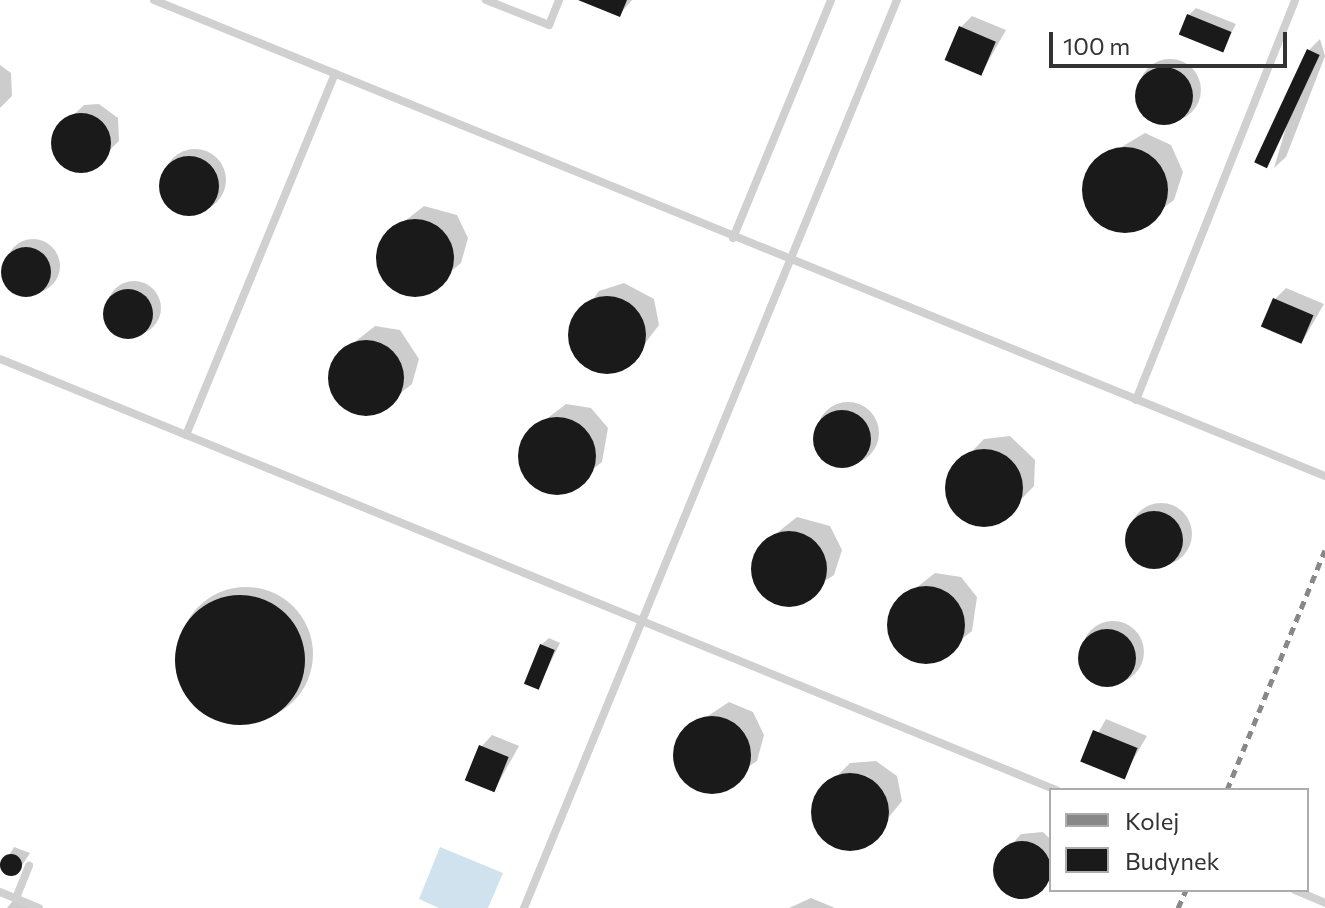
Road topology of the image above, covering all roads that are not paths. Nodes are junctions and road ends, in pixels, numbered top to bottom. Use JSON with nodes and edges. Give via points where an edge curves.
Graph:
{"nodes":[{"id":1,"x":154,"y":0,"type":"edge"},
{"id":2,"x":486,"y":0,"type":"edge"},
{"id":3,"x":559,"y":0,"type":"edge"},
{"id":4,"x":831,"y":0,"type":"edge"},
{"id":5,"x":897,"y":0,"type":"edge"},
{"id":6,"x":1295,"y":0,"type":"edge"},
{"id":7,"x":335,"y":74,"type":"junction"},
{"id":8,"x":733,"y":238,"type":"junction"},
{"id":9,"x":789,"y":260,"type":"junction"},
{"id":10,"x":0,"y":359,"type":"edge"},
{"id":11,"x":1136,"y":400,"type":"junction"},
{"id":12,"x":186,"y":435,"type":"junction"},
{"id":13,"x":1325,"y":476,"type":"edge"},
{"id":14,"x":641,"y":623,"type":"junction"},
{"id":15,"x":1051,"y":788,"type":"edge"},
{"id":16,"x":29,"y":865,"type":"dead end"},
{"id":17,"x":0,"y":892,"type":"edge"},
{"id":18,"x":1300,"y":892,"type":"edge"},
{"id":19,"x":16,"y":898,"type":"junction"},
{"id":20,"x":1325,"y":903,"type":"edge"},
{"id":21,"x":39,"y":908,"type":"edge"},
{"id":22,"x":524,"y":908,"type":"edge"}],
"edges":[{"from":1,"to":7,"type":"lane"},
{"from":2,"to":3,"type":"lane","via":[[549,25]]},
{"from":4,"to":8,"type":"lane"},
{"from":5,"to":9,"type":"lane"},
{"from":6,"to":11,"type":"lane"},
{"from":7,"to":8,"type":"lane"},
{"from":7,"to":12,"type":"lane"},
{"from":8,"to":9,"type":"lane"},
{"from":9,"to":11,"type":"lane"},
{"from":9,"to":14,"type":"lane"},
{"from":10,"to":12,"type":"lane"},
{"from":11,"to":13,"type":"lane"},
{"from":12,"to":14,"type":"lane"},
{"from":14,"to":15,"type":"lane"},
{"from":14,"to":22,"type":"lane"},
{"from":16,"to":19,"type":"lane"},
{"from":17,"to":19,"type":"lane"},
{"from":18,"to":20,"type":"lane"},
{"from":19,"to":21,"type":"lane"}]}
